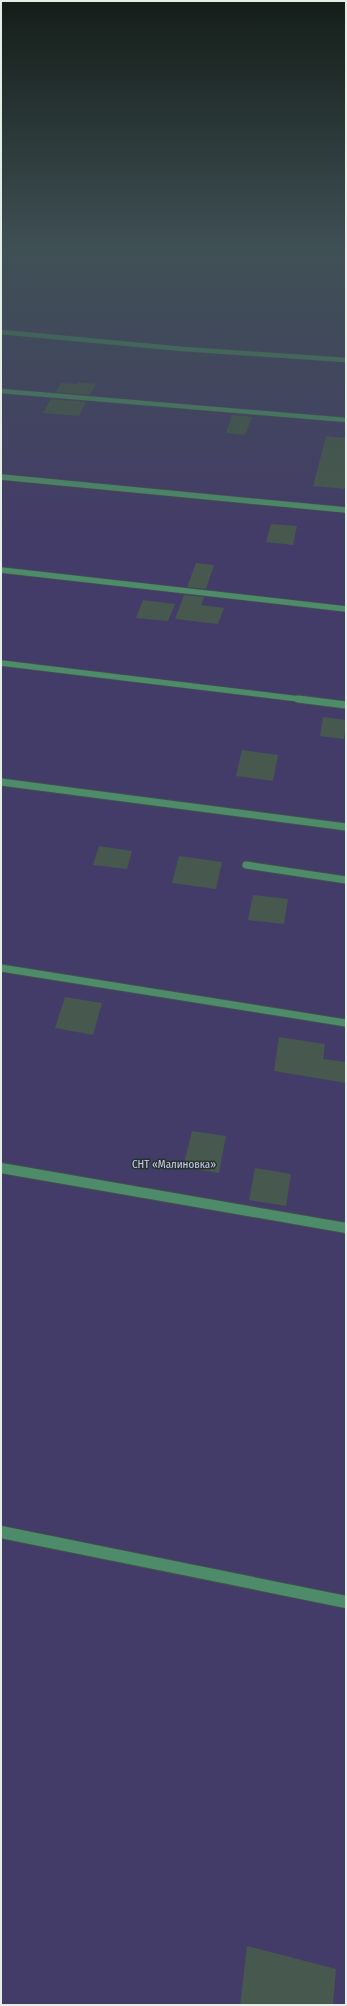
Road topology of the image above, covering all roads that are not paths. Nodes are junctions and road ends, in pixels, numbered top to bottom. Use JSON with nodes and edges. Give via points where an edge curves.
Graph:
{"nodes":[{"id":1,"x":136,"y":345,"type":"edge"},
{"id":2,"x":346,"y":360,"type":"edge"},
{"id":3,"x":1,"y":391,"type":"edge"},
{"id":4,"x":346,"y":420,"type":"edge"},
{"id":5,"x":1,"y":476,"type":"edge"},
{"id":6,"x":346,"y":510,"type":"edge"},
{"id":7,"x":1,"y":570,"type":"edge"},
{"id":8,"x":346,"y":609,"type":"edge"},
{"id":9,"x":1,"y":663,"type":"edge"},
{"id":10,"x":346,"y":705,"type":"edge"},
{"id":11,"x":1,"y":782,"type":"edge"},
{"id":12,"x":346,"y":827,"type":"edge"},
{"id":13,"x":246,"y":865,"type":"dead end"},
{"id":14,"x":346,"y":880,"type":"edge"},
{"id":15,"x":1,"y":968,"type":"edge"},
{"id":16,"x":346,"y":1023,"type":"edge"},
{"id":17,"x":1,"y":1168,"type":"edge"},
{"id":18,"x":346,"y":1228,"type":"edge"},
{"id":19,"x":1,"y":1532,"type":"edge"},
{"id":20,"x":346,"y":1602,"type":"edge"}],
"edges":[{"from":1,"to":2,"type":"street"},
{"from":3,"to":4,"type":"street"},
{"from":5,"to":6,"type":"street"},
{"from":7,"to":8,"type":"street"},
{"from":9,"to":10,"type":"street"},
{"from":11,"to":12,"type":"street"},
{"from":13,"to":14,"type":"street"},
{"from":15,"to":16,"type":"street"},
{"from":17,"to":18,"type":"street"},
{"from":19,"to":20,"type":"street"}]}
